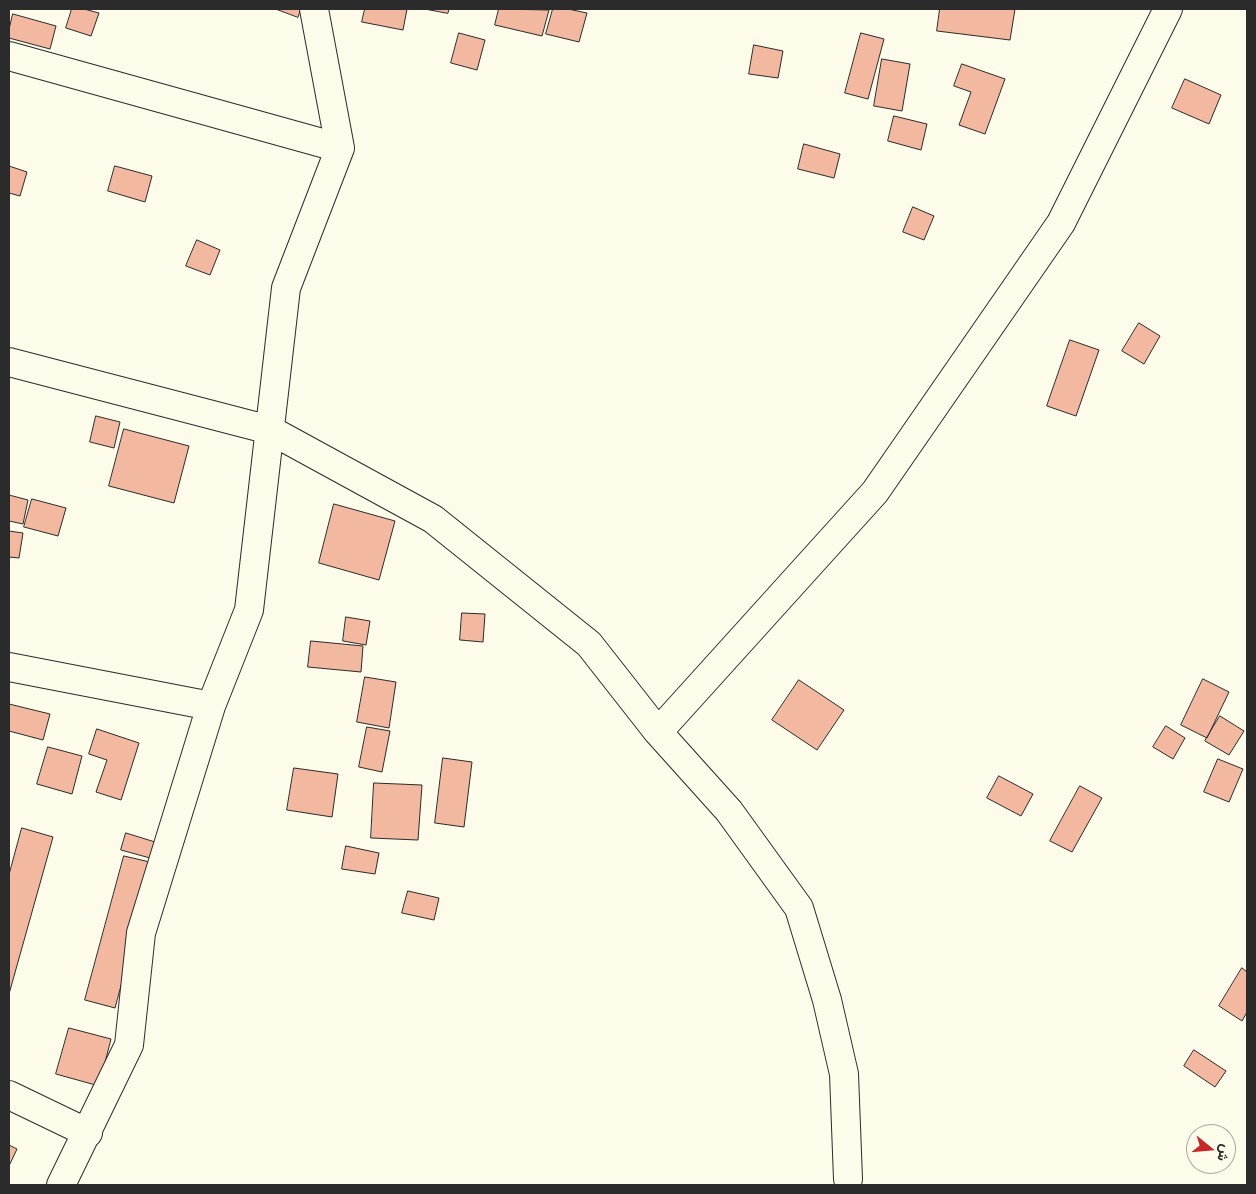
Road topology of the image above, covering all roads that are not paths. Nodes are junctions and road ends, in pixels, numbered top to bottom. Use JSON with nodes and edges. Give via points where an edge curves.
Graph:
{"nodes":[{"id":1,"x":314,"y":9,"type":"edge"},
{"id":2,"x":1159,"y":10,"type":"edge"},
{"id":3,"x":9,"y":56,"type":"edge"},
{"id":4,"x":340,"y":148,"type":"junction"},
{"id":5,"x":9,"y":362,"type":"edge"},
{"id":6,"x":270,"y":430,"type":"junction"},
{"id":7,"x":9,"y":667,"type":"edge"},
{"id":8,"x":211,"y":706,"type":"junction"},
{"id":9,"x":658,"y":732,"type":"junction"},
{"id":10,"x":9,"y":1095,"type":"edge"},
{"id":11,"x":88,"y":1133,"type":"junction"},
{"id":12,"x":848,"y":1179,"type":"dead end"},
{"id":13,"x":61,"y":1185,"type":"edge"}],
"edges":[{"from":1,"to":4,"type":"street"},
{"from":2,"to":9,"type":"street","via":[[1061,223],[880,484]]},
{"from":3,"to":4,"type":"street"},
{"from":4,"to":6,"type":"street","via":[[286,288]]},
{"from":5,"to":6,"type":"street"},
{"from":6,"to":8,"type":"street","via":[[249,610]]},
{"from":6,"to":9,"type":"street","via":[[433,519],[589,644]]},
{"from":7,"to":8,"type":"street"},
{"from":8,"to":11,"type":"street","via":[[140,933],[129,1045]]},
{"from":9,"to":12,"type":"street","via":[[729,811],[799,908],[827,1000],[844,1074]]},
{"from":10,"to":11,"type":"street"},
{"from":11,"to":13,"type":"street"}]}
